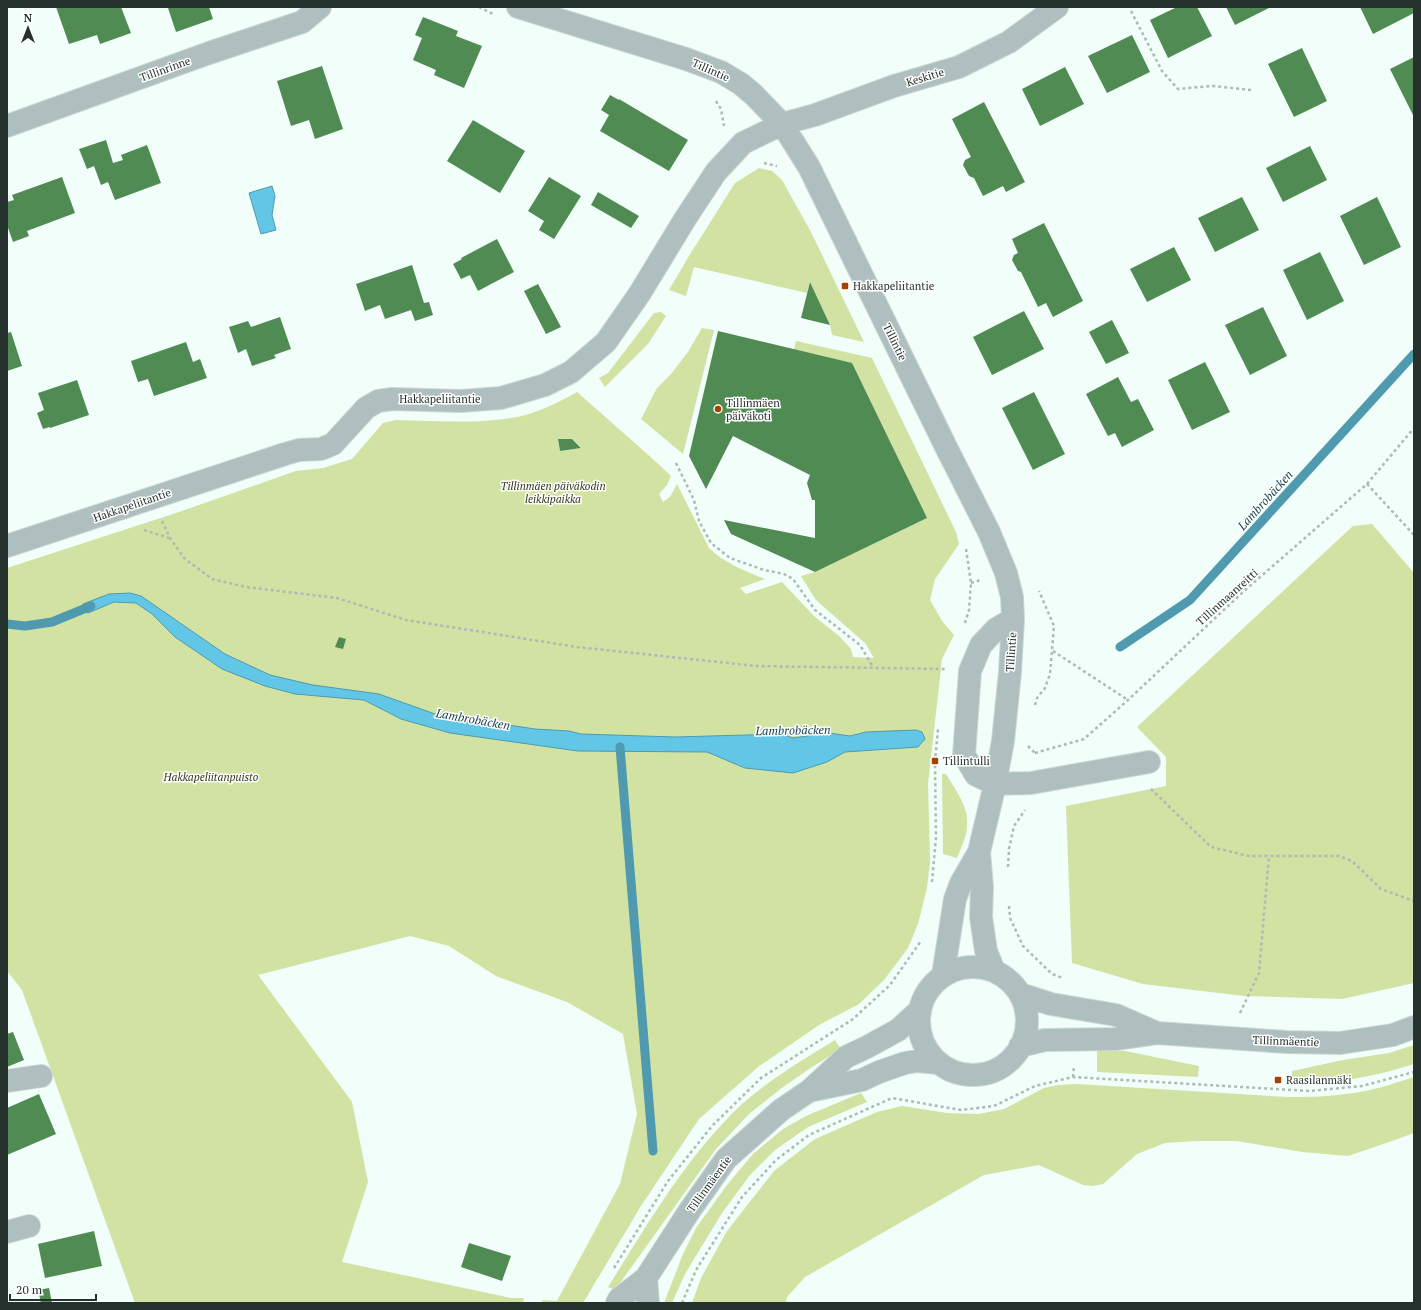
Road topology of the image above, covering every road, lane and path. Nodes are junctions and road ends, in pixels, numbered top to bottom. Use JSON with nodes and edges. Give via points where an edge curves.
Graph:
{"nodes":[{"id":1,"x":320,"y":7,"type":"edge"},
{"id":2,"x":518,"y":7,"type":"edge"},
{"id":3,"x":1057,"y":7,"type":"edge"},
{"id":4,"x":1131,"y":11,"type":"dead end"},
{"id":5,"x":1251,"y":90,"type":"dead end"},
{"id":6,"x":782,"y":124,"type":"junction"},
{"id":7,"x":7,"y":126,"type":"edge"},
{"id":8,"x":1414,"y":428,"type":"edge"},
{"id":9,"x":676,"y":463,"type":"dead end"},
{"id":10,"x":1367,"y":484,"type":"junction"},
{"id":11,"x":161,"y":519,"type":"dead end"},
{"id":12,"x":140,"y":528,"type":"dead end"},
{"id":13,"x":1414,"y":535,"type":"edge"},
{"id":14,"x":170,"y":538,"type":"junction"},
{"id":15,"x":7,"y":546,"type":"edge"},
{"id":16,"x":1013,"y":619,"type":"junction"},
{"id":17,"x":1053,"y":651,"type":"dead end"},
{"id":18,"x":873,"y":668,"type":"junction"},
{"id":19,"x":944,"y":676,"type":"dead end"},
{"id":20,"x":1128,"y":700,"type":"junction"},
{"id":21,"x":938,"y":722,"type":"dead end"},
{"id":22,"x":1034,"y":753,"type":"dead end"},
{"id":23,"x":1139,"y":764,"type":"joint"},
{"id":24,"x":995,"y":784,"type":"junction"},
{"id":25,"x":1029,"y":804,"type":"dead end"},
{"id":26,"x":979,"y":852,"type":"junction"},
{"id":27,"x":1269,"y":856,"type":"junction"},
{"id":28,"x":1008,"y":873,"type":"dead end"},
{"id":29,"x":932,"y":886,"type":"dead end"},
{"id":30,"x":1414,"y":901,"type":"edge"},
{"id":31,"x":1009,"y":903,"type":"dead end"},
{"id":32,"x":994,"y":971,"type":"junction"},
{"id":33,"x":943,"y":975,"type":"junction"},
{"id":34,"x":1065,"y":979,"type":"dead end"},
{"id":35,"x":1020,"y":994,"type":"junction"},
{"id":36,"x":920,"y":1010,"type":"junction"},
{"id":37,"x":1247,"y":1015,"type":"dead end"},
{"id":38,"x":1414,"y":1027,"type":"edge"},
{"id":39,"x":1157,"y":1033,"type":"junction"},
{"id":40,"x":1020,"y":1046,"type":"junction"},
{"id":41,"x":939,"y":1063,"type":"junction"},
{"id":42,"x":1414,"y":1072,"type":"edge"},
{"id":43,"x":41,"y":1076,"type":"dead end"},
{"id":44,"x":7,"y":1081,"type":"edge"},
{"id":45,"x":809,"y":1091,"type":"junction"},
{"id":46,"x":29,"y":1226,"type":"dead end"},
{"id":47,"x":7,"y":1232,"type":"edge"},
{"id":48,"x":646,"y":1278,"type":"junction"},
{"id":49,"x":617,"y":1303,"type":"edge"},
{"id":50,"x":648,"y":1303,"type":"edge"},
{"id":51,"x":682,"y":1303,"type":"edge"}],
"edges":[{"from":1,"to":7,"type":"street","name":"Tillinrinne","via":[[302,22],[208,53]]},
{"from":2,"to":6,"type":"street","name":"Tillintie","via":[[721,72],[754,95]]},
{"from":3,"to":6,"type":"street","name":"Keskitie","via":[[1009,42],[959,67]]},
{"from":4,"to":5,"type":"path","via":[[1162,71],[1178,89],[1213,86]]},
{"from":6,"to":15,"type":"street","name":"Hakkapeliitantie","via":[[743,144],[729,157],[716,172],[606,342],[570,372],[545,386],[501,398],[461,401],[378,401],[366,408],[333,444],[321,449],[299,450],[285,454]]},
{"from":6,"to":16,"type":"street","name":"Tillintie","via":[[809,167],[989,532],[1006,573],[1012,597]]},
{"from":8,"to":10,"type":"path","name":"Tillinmaanreitti"},
{"from":9,"to":18,"type":"path","via":[[711,543],[730,558],[793,579],[815,610],[860,645]]},
{"from":10,"to":13,"type":"path"},
{"from":10,"to":20,"type":"path","name":"Tillinmaanreitti","via":[[1244,591]]},
{"from":11,"to":14,"type":"path"},
{"from":12,"to":14,"type":"path"},
{"from":14,"to":18,"type":"path","via":[[184,558],[212,579],[246,587],[337,598],[406,620],[577,647],[756,666]]},
{"from":16,"to":24,"type":"street","name":"Tillintie","via":[[1003,740]]},
{"from":16,"to":24,"type":"street","via":[[996,629],[982,645],[970,671],[964,755],[976,775]]},
{"from":17,"to":20,"type":"path"},
{"from":18,"to":19,"type":"path","via":[[945,669]]},
{"from":20,"to":22,"type":"path","name":"Tillinmaanreitti","via":[[1084,739]]},
{"from":21,"to":29,"type":"path","via":[[935,761],[936,837]]},
{"from":23,"to":24,"type":"street","via":[[1031,782]]},
{"from":23,"to":27,"type":"path","via":[[1173,811],[1211,847],[1249,856]]},
{"from":24,"to":26,"type":"street","name":"Tillintie"},
{"from":25,"to":28,"type":"path","via":[[1014,826],[1009,849]]},
{"from":26,"to":32,"type":"street","name":"Tillintie","via":[[981,917],[986,951]]},
{"from":26,"to":33,"type":"street","name":"Tillintie","via":[[955,898]]},
{"from":27,"to":30,"type":"path","via":[[1339,856],[1352,861],[1381,889]]},
{"from":27,"to":37,"type":"path","via":[[1259,973],[1239,1015]]},
{"from":31,"to":34,"type":"path","via":[[1010,918],[1023,946],[1052,974]]},
{"from":32,"to":33,"type":"street","via":[[982,967],[968,967]]},
{"from":32,"to":35,"type":"street","via":[[1004,977]]},
{"from":33,"to":36,"type":"street","via":[[932,984],[924,996]]},
{"from":35,"to":39,"type":"street","name":"Tillinmäentie","via":[[1051,1004],[1116,1015]]},
{"from":35,"to":40,"type":"street","via":[[1027,1020]]},
{"from":36,"to":41,"type":"street","via":[[922,1039],[928,1052]]},
{"from":36,"to":45,"type":"street","name":"Tillinmäentie","via":[[898,1030],[846,1057]]},
{"from":38,"to":39,"type":"street","name":"Tillinmäentie","via":[[1393,1035],[1340,1043]]},
{"from":39,"to":40,"type":"street","name":"Tillinmäentie","via":[[1115,1039],[1045,1040]]},
{"from":40,"to":41,"type":"street","via":[[1002,1066],[976,1075],[950,1070]]},
{"from":41,"to":45,"type":"street","name":"Tillinmäentie","via":[[905,1063],[862,1080]]},
{"from":42,"to":51,"type":"path","via":[[1362,1086],[1309,1091],[1073,1078],[1036,1086],[994,1106],[961,1110],[892,1098],[809,1135],[776,1160],[742,1197],[696,1270]]},
{"from":43,"to":44,"type":"street"},
{"from":45,"to":48,"type":"street","name":"Tillinmäentie","via":[[780,1110],[726,1159]]},
{"from":46,"to":47,"type":"street"},
{"from":48,"to":49,"type":"street","name":"Tillinmäentie"},
{"from":48,"to":50,"type":"street"}]}
